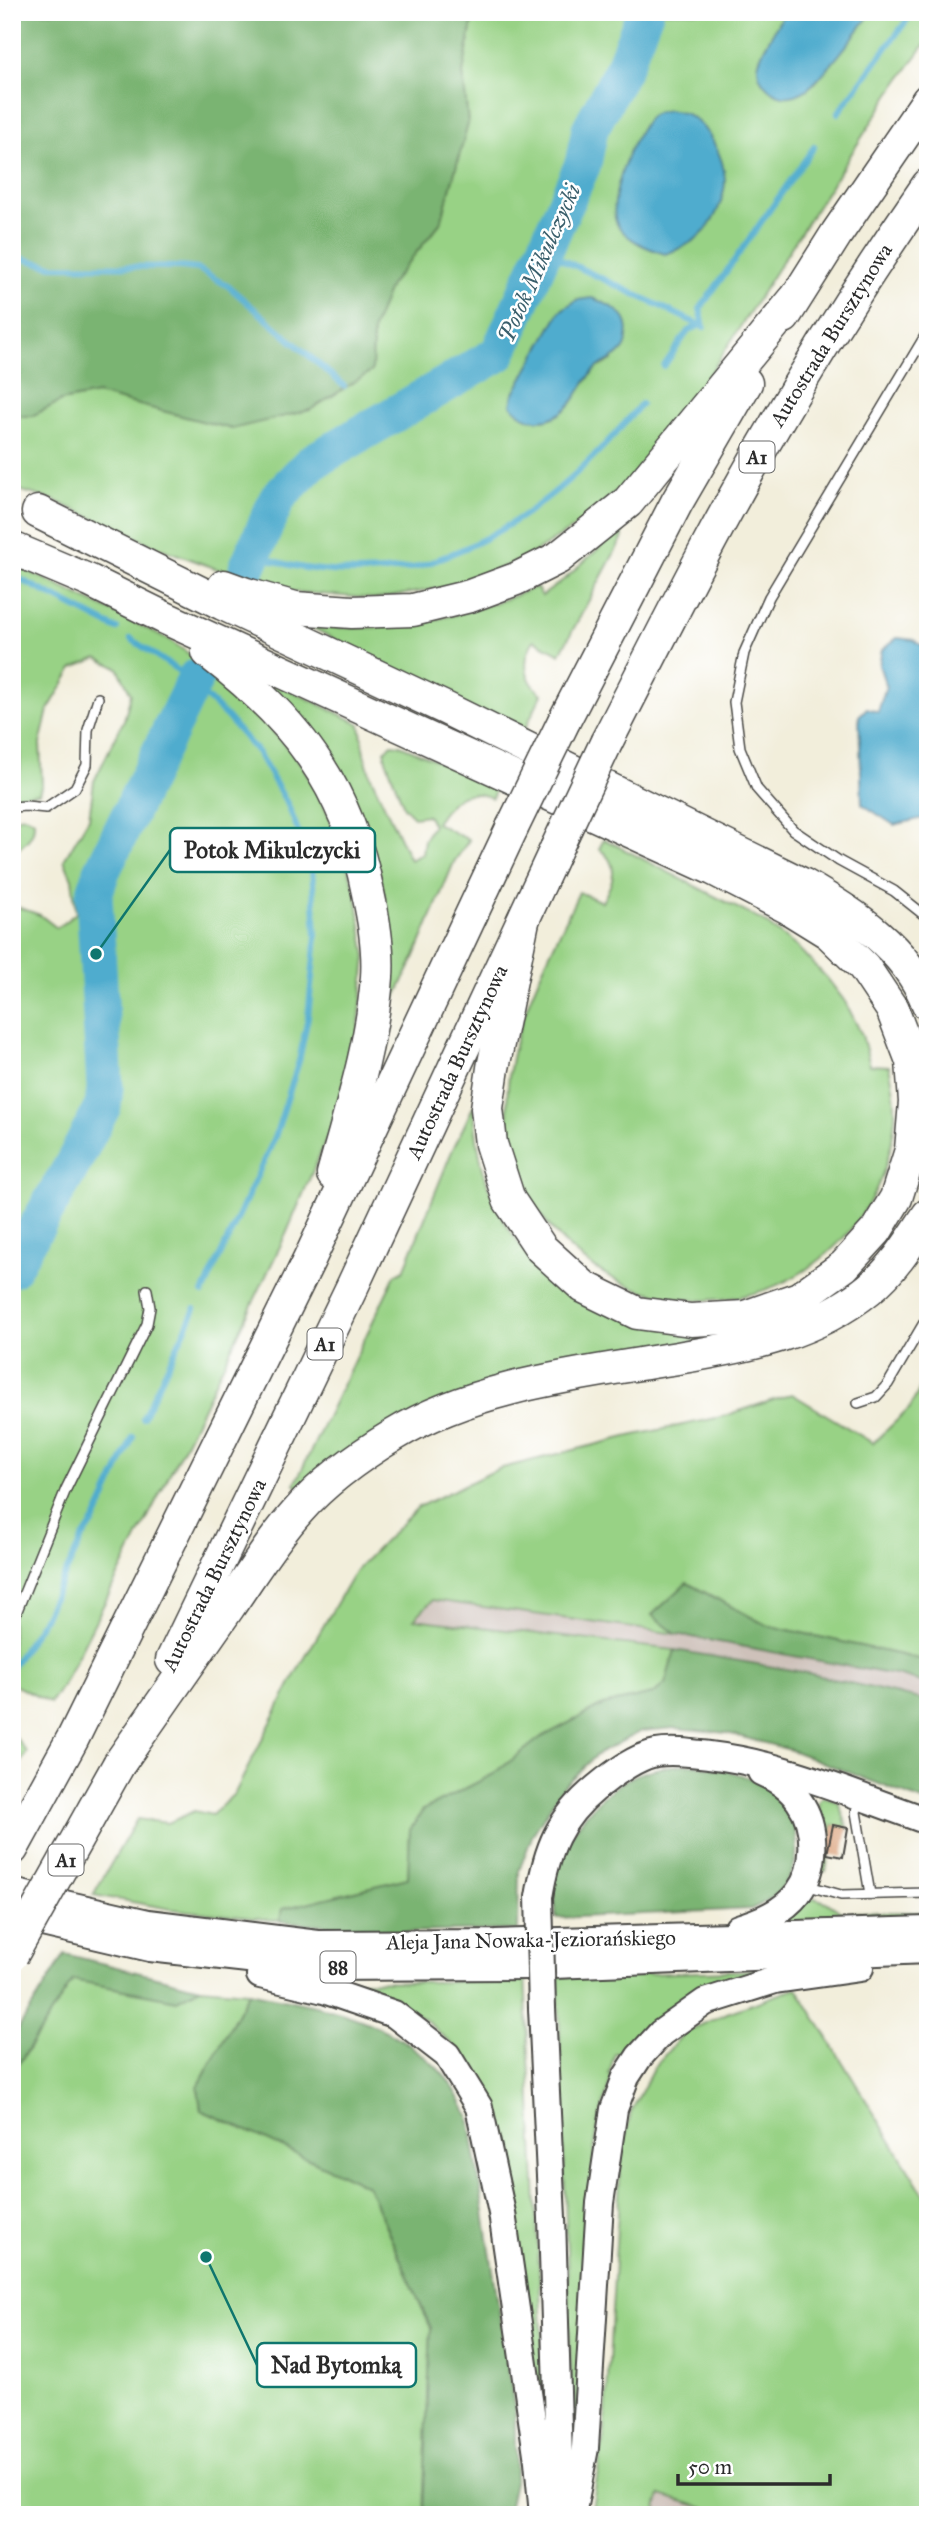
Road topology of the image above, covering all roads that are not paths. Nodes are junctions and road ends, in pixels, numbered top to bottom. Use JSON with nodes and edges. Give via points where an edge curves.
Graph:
{"nodes":[{"id":1,"x":928,"y":100,"type":"edge"},
{"id":2,"x":928,"y":185,"type":"edge"},
{"id":3,"x":794,"y":300,"type":"junction"},
{"id":4,"x":928,"y":331,"type":"edge"},
{"id":5,"x":25,"y":507,"type":"edge"},
{"id":6,"x":12,"y":548,"type":"edge"},
{"id":7,"x":163,"y":617,"type":"junction"},
{"id":8,"x":98,"y":698,"type":"dead end"},
{"id":9,"x":12,"y":807,"type":"edge"},
{"id":10,"x":928,"y":918,"type":"edge"},
{"id":11,"x":523,"y":921,"type":"junction"},
{"id":12,"x":928,"y":1004,"type":"edge"},
{"id":13,"x":928,"y":1214,"type":"edge"},
{"id":14,"x":309,"y":1260,"type":"junction"},
{"id":15,"x":147,"y":1290,"type":"dead end"},
{"id":16,"x":928,"y":1317,"type":"edge"},
{"id":17,"x":858,"y":1403,"type":"dead end"},
{"id":18,"x":12,"y":1623,"type":"edge"},
{"id":19,"x":731,"y":1757,"type":"junction"},
{"id":20,"x":119,"y":1764,"type":"junction"},
{"id":21,"x":861,"y":1797,"type":"junction"},
{"id":22,"x":928,"y":1821,"type":"edge"},
{"id":23,"x":12,"y":1849,"type":"edge"},
{"id":24,"x":804,"y":1884,"type":"junction"},
{"id":25,"x":12,"y":1892,"type":"edge"},
{"id":26,"x":870,"y":1894,"type":"junction"},
{"id":27,"x":928,"y":1894,"type":"edge"},
{"id":28,"x":12,"y":1916,"type":"edge"},
{"id":29,"x":928,"y":1930,"type":"edge"},
{"id":30,"x":710,"y":1936,"type":"junction"},
{"id":31,"x":150,"y":1948,"type":"junction"},
{"id":32,"x":928,"y":1950,"type":"edge"},
{"id":33,"x":12,"y":1955,"type":"edge"},
{"id":34,"x":928,"y":1957,"type":"edge"},
{"id":35,"x":543,"y":2515,"type":"edge"},
{"id":36,"x":556,"y":2515,"type":"edge"},
{"id":37,"x":572,"y":2515,"type":"edge"}],
"edges":[{"from":1,"to":3,"type":"highway","number":"A1"},
{"from":2,"to":11,"type":"highway","name":"Autostrada Bursztynowa","number":"A1","bridge":true,"via":[[876,259],[774,426],[703,555],[607,741]]},
{"from":3,"to":5,"type":"highway","via":[[628,502],[558,558],[470,596],[413,610],[295,608],[246,594]]},
{"from":3,"to":14,"type":"highway","number":"A1","bridge":true,"via":[[677,502],[564,721]]},
{"from":4,"to":10,"type":"lane","via":[[769,597],[744,653],[734,702],[740,748],[757,789],[793,830],[839,862],[894,891]]},
{"from":5,"to":12,"type":"highway","via":[[824,896],[881,938],[908,968]]},
{"from":6,"to":7,"type":"highway"},
{"from":7,"to":11,"type":"highway","via":[[713,869],[829,933],[864,967],[892,1009],[912,1061],[915,1102],[911,1150],[896,1198],[876,1231],[844,1266],[799,1297],[744,1317],[691,1320],[637,1313],[584,1287],[541,1248],[509,1200],[491,1144],[487,1108]]},
{"from":7,"to":14,"type":"highway","via":[[246,681],[285,719],[316,759],[343,808],[362,862],[374,920],[377,974],[370,1034]]},
{"from":8,"to":9,"type":"lane","via":[[88,730],[87,765],[75,788],[46,808]]},
{"from":11,"to":20,"type":"highway","name":"Autostrada Bursztynowa","number":"A1","via":[[274,1451]]},
{"from":13,"to":20,"type":"highway","via":[[902,1255],[871,1288],[800,1330],[753,1345],[515,1387],[396,1433],[349,1465],[300,1508]]},
{"from":14,"to":23,"type":"highway","number":"A1","via":[[73,1738]]},
{"from":15,"to":18,"type":"lane","via":[[150,1308],[146,1324],[66,1489]]},
{"from":16,"to":17,"type":"lane","via":[[888,1384],[876,1397]]},
{"from":19,"to":21,"type":"main road"},
{"from":19,"to":24,"type":"main road","via":[[777,1780],[799,1800],[813,1843]]},
{"from":19,"to":36,"type":"main road","bridge":true,"via":[[655,1753],[615,1772],[583,1798],[559,1828],[546,1859],[539,1897],[559,2447]]},
{"from":20,"to":33,"type":"highway","name":"Autostrada Bursztynowa","number":"A1","bridge":true},
{"from":21,"to":22,"type":"main road"},
{"from":21,"to":26,"type":"lane","via":[[856,1812]]},
{"from":24,"to":26,"type":"lane","via":[[841,1895]]},
{"from":24,"to":30,"type":"main road","via":[[775,1913]]},
{"from":25,"to":30,"type":"main road","name":"Aleja Jana Nowaka-Jeziorańskiego","number":"88","via":[[148,1923],[318,1944]]},
{"from":26,"to":27,"type":"lane"},
{"from":28,"to":31,"type":"main road","name":"Aleja Jana Nowaka-Jeziorańskiego","number":"88"},
{"from":29,"to":30,"type":"main road","name":"Aleja Jana Nowaka-Jeziorańskiego","number":"88"},
{"from":31,"to":32,"type":"main road","name":"Aleja Jana Nowaka-Jeziorańskiego","number":"88","via":[[317,1966],[528,1966]]},
{"from":31,"to":35,"type":"main road","via":[[324,1990],[394,2014],[447,2055],[479,2108],[502,2213]]},
{"from":34,"to":37,"type":"main road","via":[[775,1980],[705,2002],[661,2033],[626,2077],[614,2109],[600,2203],[585,2448]]}]}
